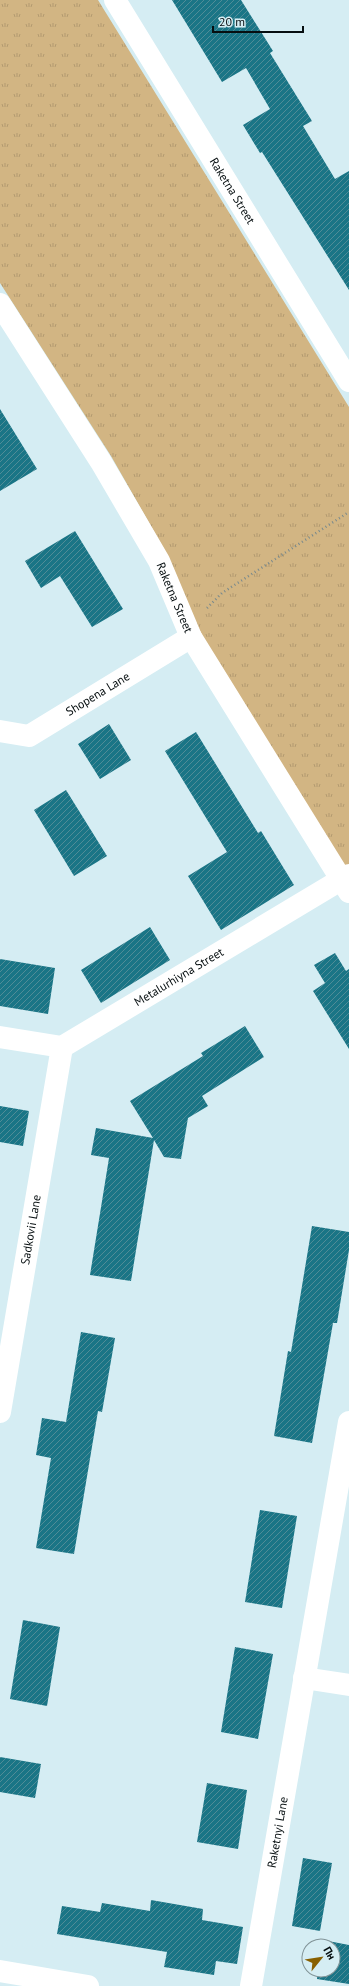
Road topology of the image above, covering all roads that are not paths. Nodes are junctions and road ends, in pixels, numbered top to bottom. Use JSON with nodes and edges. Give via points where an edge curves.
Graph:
{"nodes":[{"id":1,"x":115,"y":0,"type":"edge"},
{"id":2,"x":0,"y":304,"type":"edge"},
{"id":3,"x":349,"y":381,"type":"edge"},
{"id":4,"x":191,"y":636,"type":"junction"},
{"id":5,"x":0,"y":731,"type":"edge"},
{"id":6,"x":347,"y":882,"type":"edge"},
{"id":7,"x":0,"y":1037,"type":"edge"},
{"id":8,"x":62,"y":1047,"type":"junction"},
{"id":9,"x":0,"y":1412,"type":"edge"},
{"id":10,"x":349,"y":1422,"type":"edge"},
{"id":11,"x":304,"y":1678,"type":"junction"},
{"id":12,"x":349,"y":1686,"type":"edge"},
{"id":13,"x":0,"y":1971,"type":"edge"},
{"id":14,"x":88,"y":1986,"type":"edge"},
{"id":15,"x":251,"y":1986,"type":"edge"}],
"edges":[{"from":1,"to":3,"type":"street","name":"Raketna Street"},
{"from":2,"to":4,"type":"street","name":"Raketna Street","via":[[101,462],[160,561]]},
{"from":4,"to":5,"type":"street","name":"Shopena Lane","via":[[29,736]]},
{"from":4,"to":6,"type":"street","name":"Raketna Street"},
{"from":6,"to":8,"type":"street","name":"Metalurhiyna Street"},
{"from":7,"to":8,"type":"street"},
{"from":8,"to":9,"type":"street","name":"Sadkovii Lane"},
{"from":10,"to":11,"type":"street","name":"Raketnyi Lane"},
{"from":11,"to":12,"type":"street"},
{"from":11,"to":15,"type":"street","name":"Raketnyi Lane"},
{"from":13,"to":14,"type":"street"}]}
